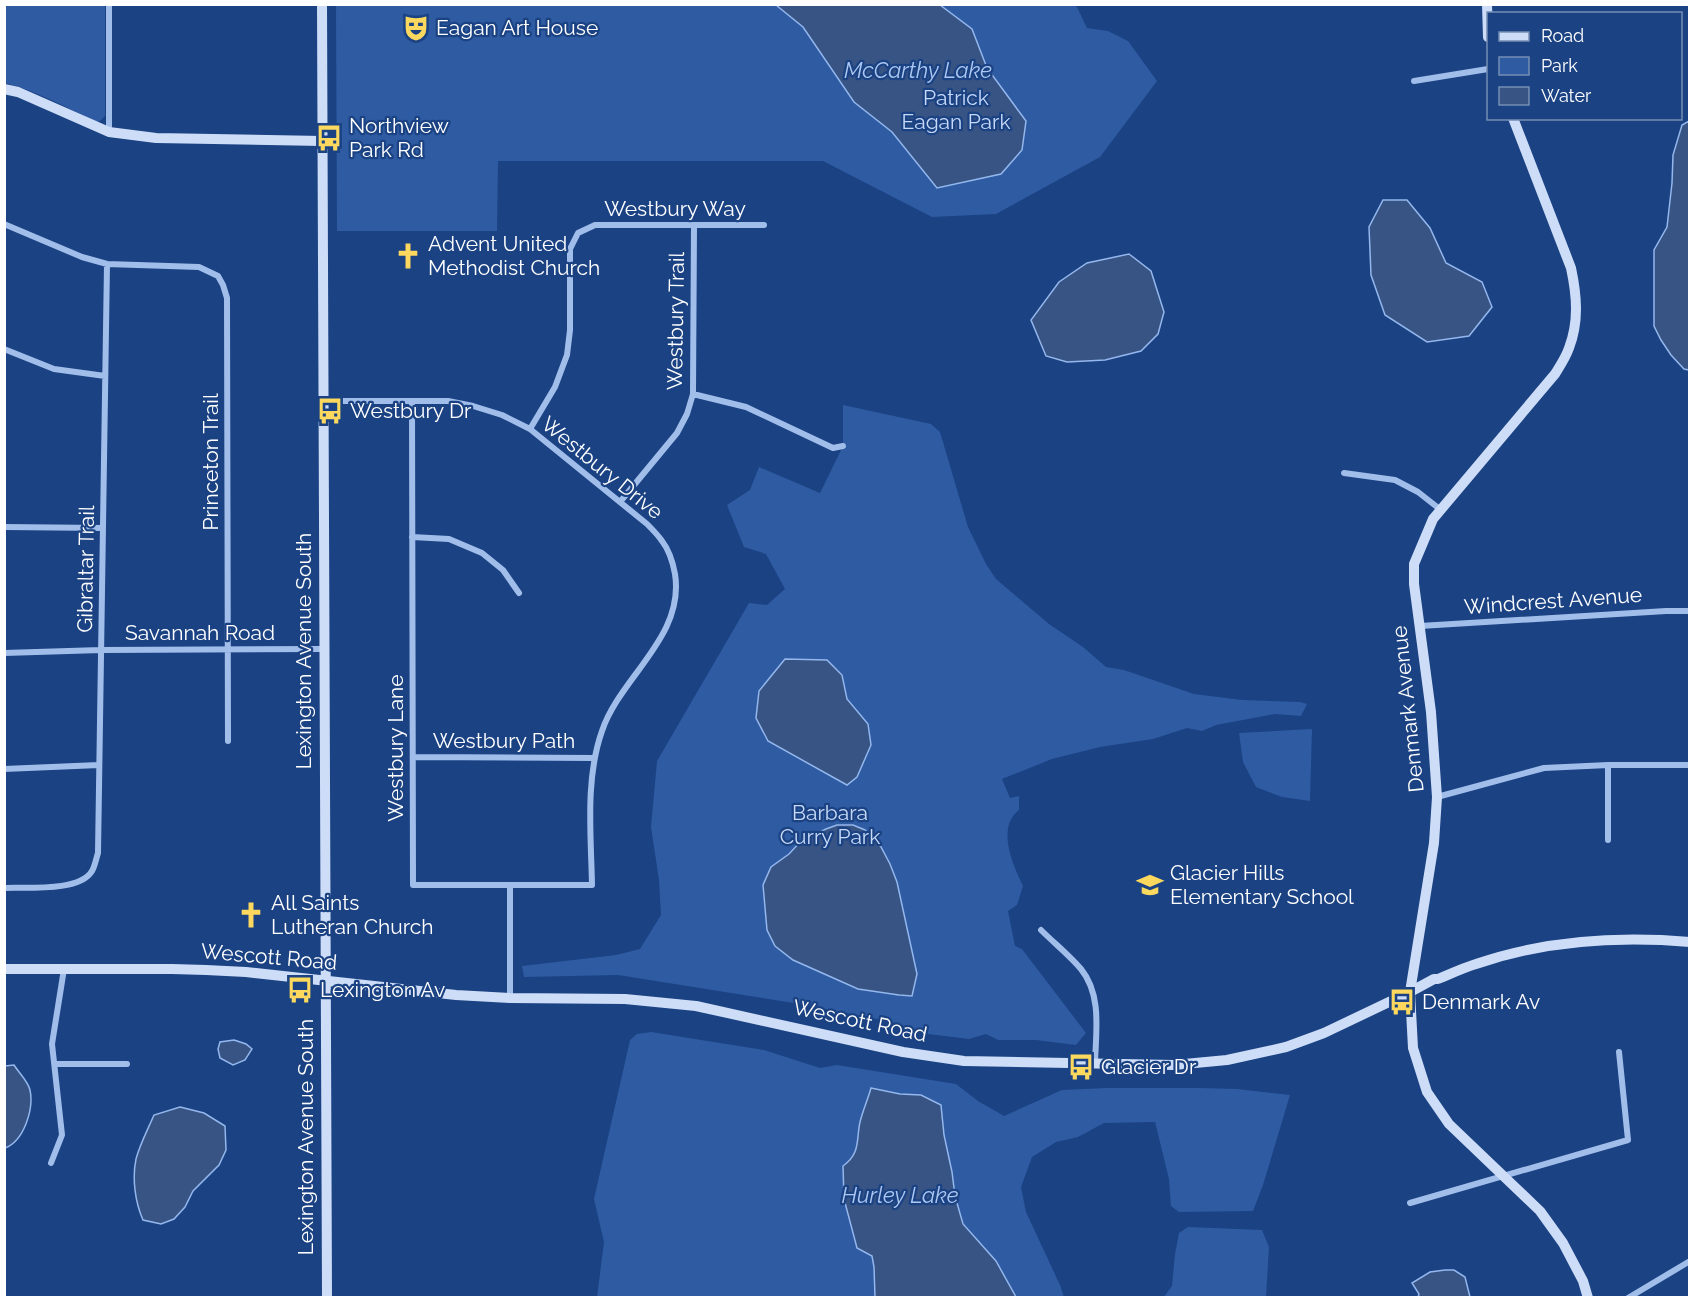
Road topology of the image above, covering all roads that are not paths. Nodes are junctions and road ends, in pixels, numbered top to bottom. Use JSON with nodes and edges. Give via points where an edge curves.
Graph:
{"nodes":[{"id":1,"x":109,"y":4,"type":"edge"},
{"id":2,"x":322,"y":4,"type":"edge"},
{"id":3,"x":1487,"y":69,"type":"edge"},
{"id":4,"x":1414,"y":81,"type":"dead end"},
{"id":5,"x":4,"y":89,"type":"edge"},
{"id":6,"x":1514,"y":120,"type":"edge"},
{"id":7,"x":109,"y":132,"type":"junction"},
{"id":8,"x":322,"y":141,"type":"junction"},
{"id":9,"x":4,"y":224,"type":"edge"},
{"id":10,"x":694,"y":225,"type":"junction"},
{"id":11,"x":764,"y":225,"type":"dead end"},
{"id":12,"x":107,"y":264,"type":"junction"},
{"id":13,"x":4,"y":349,"type":"edge"},
{"id":14,"x":105,"y":376,"type":"junction"},
{"id":15,"x":693,"y":394,"type":"junction"},
{"id":16,"x":323,"y":401,"type":"junction"},
{"id":17,"x":412,"y":401,"type":"junction"},
{"id":18,"x":530,"y":429,"type":"junction"},
{"id":19,"x":843,"y":446,"type":"dead end"},
{"id":20,"x":1344,"y":473,"type":"dead end"},
{"id":21,"x":621,"y":501,"type":"junction"},
{"id":22,"x":1441,"y":510,"type":"junction"},
{"id":23,"x":4,"y":527,"type":"edge"},
{"id":24,"x":103,"y":528,"type":"junction"},
{"id":25,"x":412,"y":537,"type":"junction"},
{"id":26,"x":519,"y":593,"type":"dead end"},
{"id":27,"x":1689,"y":611,"type":"edge"},
{"id":28,"x":1419,"y":626,"type":"junction"},
{"id":29,"x":228,"y":649,"type":"junction"},
{"id":30,"x":324,"y":649,"type":"junction"},
{"id":31,"x":101,"y":650,"type":"junction"},
{"id":32,"x":4,"y":653,"type":"edge"},
{"id":33,"x":228,"y":741,"type":"dead end"},
{"id":34,"x":413,"y":757,"type":"junction"},
{"id":35,"x":594,"y":758,"type":"junction"},
{"id":36,"x":99,"y":765,"type":"junction"},
{"id":37,"x":1608,"y":765,"type":"junction"},
{"id":38,"x":1689,"y":765,"type":"edge"},
{"id":39,"x":4,"y":769,"type":"edge"},
{"id":40,"x":1437,"y":797,"type":"junction"},
{"id":41,"x":1608,"y":840,"type":"dead end"},
{"id":42,"x":510,"y":885,"type":"junction"},
{"id":43,"x":4,"y":888,"type":"edge"},
{"id":44,"x":1041,"y":930,"type":"dead end"},
{"id":45,"x":1689,"y":942,"type":"edge"},
{"id":46,"x":4,"y":969,"type":"edge"},
{"id":47,"x":64,"y":969,"type":"junction"},
{"id":48,"x":325,"y":980,"type":"junction"},
{"id":49,"x":1410,"y":992,"type":"junction"},
{"id":50,"x":510,"y":998,"type":"junction"},
{"id":51,"x":1619,"y":1052,"type":"dead end"},
{"id":52,"x":1095,"y":1063,"type":"junction"},
{"id":53,"x":55,"y":1064,"type":"junction"},
{"id":54,"x":127,"y":1064,"type":"dead end"},
{"id":55,"x":51,"y":1163,"type":"dead end"},
{"id":56,"x":1504,"y":1176,"type":"junction"},
{"id":57,"x":1410,"y":1203,"type":"dead end"},
{"id":58,"x":1689,"y":1261,"type":"edge"},
{"id":59,"x":327,"y":1298,"type":"edge"},
{"id":60,"x":1588,"y":1298,"type":"edge"},
{"id":61,"x":1628,"y":1298,"type":"edge"}],
"edges":[{"from":1,"to":7,"type":"street"},
{"from":2,"to":8,"type":"street","name":"Lexington Avenue South"},
{"from":3,"to":4,"type":"street"},
{"from":5,"to":7,"type":"street"},
{"from":6,"to":22,"type":"street","name":"Denmark Avenue","via":[[1570,268],[1576,294],[1576,321],[1556,374]]},
{"from":7,"to":8,"type":"street","via":[[156,138]]},
{"from":8,"to":16,"type":"street","name":"Lexington Avenue South"},
{"from":9,"to":12,"type":"street"},
{"from":10,"to":11,"type":"street","name":"Westbury Way"},
{"from":10,"to":15,"type":"street","name":"Westbury Trail"},
{"from":10,"to":18,"type":"street","name":"Westbury Way","via":[[595,225],[578,233],[570,249],[567,355],[555,387]]},
{"from":12,"to":14,"type":"street","name":"Gibraltar Trail"},
{"from":12,"to":29,"type":"street","name":"Princeton Trail","via":[[199,267],[218,276],[227,297]]},
{"from":13,"to":14,"type":"street","via":[[54,369]]},
{"from":14,"to":24,"type":"street","name":"Gibraltar Trail"},
{"from":15,"to":19,"type":"street","via":[[746,406],[833,448]]},
{"from":15,"to":21,"type":"street","name":"Westbury Trail","via":[[676,433]]},
{"from":16,"to":17,"type":"street","name":"Westbury Drive"},
{"from":16,"to":30,"type":"street","name":"Lexington Avenue South"},
{"from":17,"to":18,"type":"street","name":"Westbury Drive","via":[[474,406]]},
{"from":17,"to":25,"type":"street","name":"Westbury Lane"},
{"from":18,"to":21,"type":"street","name":"Westbury Drive"},
{"from":20,"to":22,"type":"street","via":[[1395,480]]},
{"from":21,"to":35,"type":"street","name":"Westbury Drive","via":[[664,542],[674,563],[675,608],[665,632],[612,708]]},
{"from":22,"to":28,"type":"street","name":"Denmark Avenue","via":[[1414,564]]},
{"from":23,"to":24,"type":"street"},
{"from":24,"to":31,"type":"street","name":"Gibraltar Trail"},
{"from":25,"to":26,"type":"street","via":[[449,539],[482,553],[502,570]]},
{"from":25,"to":34,"type":"street","name":"Westbury Lane"},
{"from":27,"to":28,"type":"street","name":"Windcrest Avenue"},
{"from":28,"to":40,"type":"street","name":"Denmark Avenue"},
{"from":29,"to":30,"type":"street","name":"Savannah Road"},
{"from":29,"to":31,"type":"street","name":"Savannah Road"},
{"from":29,"to":33,"type":"street","name":"Princeton Trail"},
{"from":30,"to":48,"type":"street","name":"Lexington Avenue South"},
{"from":31,"to":32,"type":"street","name":"Savannah Road"},
{"from":31,"to":36,"type":"street","name":"Gibraltar Trail"},
{"from":34,"to":35,"type":"street","name":"Westbury Path"},
{"from":34,"to":42,"type":"street","name":"Westbury Lane","via":[[413,885]]},
{"from":35,"to":42,"type":"street","name":"Westbury Drive","via":[[592,885]]},
{"from":36,"to":39,"type":"street"},
{"from":36,"to":43,"type":"street","name":"Gibraltar Trail","via":[[98,853],[91,873],[66,886]]},
{"from":37,"to":38,"type":"street"},
{"from":37,"to":40,"type":"street","via":[[1544,768]]},
{"from":37,"to":41,"type":"street"},
{"from":40,"to":49,"type":"street","name":"Denmark Avenue","via":[[1434,843]]},
{"from":42,"to":50,"type":"street"},
{"from":44,"to":52,"type":"street","via":[[1082,970],[1091,986],[1095,1004]]},
{"from":45,"to":49,"type":"street","name":"Wescott Road","via":[[1601,940],[1520,952],[1434,979]]},
{"from":46,"to":47,"type":"street","name":"Wescott Road"},
{"from":47,"to":48,"type":"street","name":"Wescott Road","via":[[226,971]]},
{"from":47,"to":53,"type":"street","via":[[52,1044]]},
{"from":48,"to":50,"type":"street","name":"Wescott Road"},
{"from":48,"to":59,"type":"street","name":"Lexington Avenue South"},
{"from":49,"to":52,"type":"street","name":"Wescott Road","via":[[1324,1033],[1227,1060],[1174,1065]]},
{"from":49,"to":56,"type":"street","name":"Denmark Avenue","via":[[1413,1048],[1427,1092],[1449,1124]]},
{"from":50,"to":52,"type":"street","name":"Wescott Road","via":[[625,999],[696,1006],[903,1052],[954,1059]]},
{"from":51,"to":56,"type":"street","via":[[1628,1140]]},
{"from":53,"to":54,"type":"street"},
{"from":53,"to":55,"type":"street","via":[[62,1134]]},
{"from":56,"to":57,"type":"street"},
{"from":56,"to":60,"type":"street","name":"Denmark Avenue","via":[[1540,1211],[1563,1242]]},
{"from":58,"to":61,"type":"street"}]}
